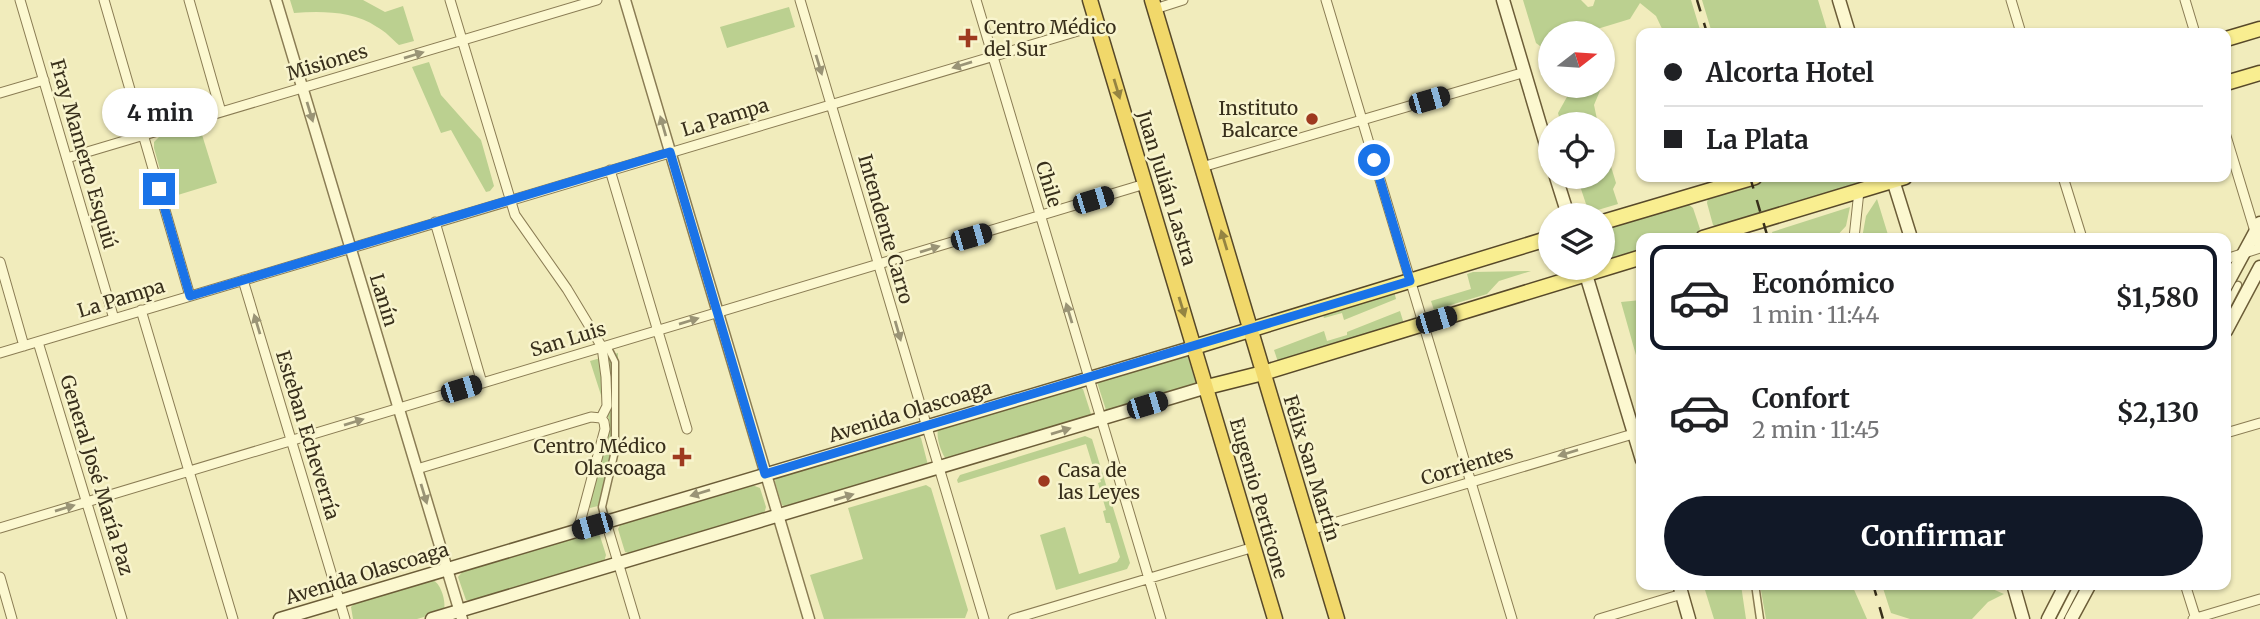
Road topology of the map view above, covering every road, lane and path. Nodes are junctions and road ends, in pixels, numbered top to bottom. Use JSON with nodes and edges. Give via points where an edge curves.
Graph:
{"nodes":[{"id":1,"x":20,"y":0,"type":"edge"},
{"id":2,"x":104,"y":0,"type":"edge"},
{"id":3,"x":188,"y":0,"type":"edge"},
{"id":4,"x":276,"y":0,"type":"edge"},
{"id":5,"x":450,"y":0,"type":"edge"},
{"id":6,"x":597,"y":0,"type":"edge"},
{"id":7,"x":625,"y":0,"type":"edge"},
{"id":8,"x":800,"y":0,"type":"edge"},
{"id":9,"x":976,"y":0,"type":"edge"},
{"id":10,"x":1090,"y":0,"type":"edge"},
{"id":11,"x":1184,"y":0,"type":"edge"},
{"id":12,"x":1326,"y":0,"type":"edge"},
{"id":13,"x":1503,"y":0,"type":"edge"},
{"id":14,"x":1839,"y":0,"type":"edge"},
{"id":15,"x":2011,"y":0,"type":"edge"},
{"id":16,"x":2185,"y":0,"type":"edge"},
{"id":17,"x":1154,"y":4,"type":"edge"},
{"id":18,"x":1098,"y":24,"type":"junction"},
{"id":19,"x":1847,"y":28,"type":"edge"},
{"id":20,"x":2019,"y":28,"type":"edge"},
{"id":21,"x":2193,"y":28,"type":"edge"},
{"id":22,"x":2260,"y":29,"type":"edge"},
{"id":23,"x":2231,"y":38,"type":"edge"},
{"id":24,"x":462,"y":40,"type":"junction"},
{"id":25,"x":993,"y":56,"type":"junction"},
{"id":26,"x":1525,"y":72,"type":"junction"},
{"id":27,"x":2260,"y":73,"type":"edge"},
{"id":28,"x":44,"y":80,"type":"junction"},
{"id":29,"x":2231,"y":82,"type":"edge"},
{"id":30,"x":303,"y":88,"type":"junction"},
{"id":31,"x":0,"y":93,"type":"edge"},
{"id":32,"x":831,"y":104,"type":"junction"},
{"id":33,"x":221,"y":112,"type":"junction"},
{"id":34,"x":1538,"y":117,"type":"edge"},
{"id":35,"x":1362,"y":120,"type":"junction"},
{"id":36,"x":143,"y":135,"type":"junction"},
{"id":37,"x":2231,"y":150,"type":"edge"},
{"id":38,"x":670,"y":152,"type":"junction"},
{"id":39,"x":67,"y":158,"type":"junction"},
{"id":40,"x":1202,"y":167,"type":"junction"},
{"id":41,"x":610,"y":170,"type":"junction"},
{"id":42,"x":1738,"y":182,"type":"edge"},
{"id":43,"x":1885,"y":182,"type":"edge"},
{"id":44,"x":1898,"y":182,"type":"edge"},
{"id":45,"x":2064,"y":182,"type":"edge"},
{"id":46,"x":1145,"y":184,"type":"junction"},
{"id":47,"x":1859,"y":191,"type":"junction"},
{"id":48,"x":509,"y":200,"type":"junction"},
{"id":49,"x":1040,"y":216,"type":"junction"},
{"id":50,"x":1615,"y":218,"type":"edge"},
{"id":51,"x":435,"y":222,"type":"junction"},
{"id":52,"x":2258,"y":227,"type":"edge"},
{"id":53,"x":1720,"y":233,"type":"edge"},
{"id":54,"x":1855,"y":233,"type":"edge"},
{"id":55,"x":1910,"y":233,"type":"edge"},
{"id":56,"x":2080,"y":233,"type":"edge"},
{"id":57,"x":1538,"y":242,"type":"edge"},
{"id":58,"x":350,"y":247,"type":"junction"},
{"id":59,"x":2260,"y":248,"type":"edge"},
{"id":60,"x":2244,"y":253,"type":"junction"},
{"id":61,"x":2231,"y":257,"type":"edge"},
{"id":62,"x":1636,"y":258,"type":"edge"},
{"id":63,"x":0,"y":262,"type":"edge"},
{"id":64,"x":878,"y":264,"type":"junction"},
{"id":65,"x":1615,"y":264,"type":"edge"},
{"id":66,"x":2260,"y":267,"type":"edge"},
{"id":67,"x":243,"y":280,"type":"junction"},
{"id":68,"x":1557,"y":280,"type":"edge"},
{"id":69,"x":1588,"y":280,"type":"edge"},
{"id":70,"x":1410,"y":281,"type":"junction"},
{"id":71,"x":2235,"y":286,"type":"edge"},
{"id":72,"x":190,"y":296,"type":"junction"},
{"id":73,"x":2231,"y":306,"type":"edge"},
{"id":74,"x":141,"y":310,"type":"junction"},
{"id":75,"x":718,"y":313,"type":"junction"},
{"id":76,"x":114,"y":319,"type":"junction"},
{"id":77,"x":1423,"y":324,"type":"junction"},
{"id":78,"x":1250,"y":329,"type":"junction"},
{"id":79,"x":658,"y":330,"type":"junction"},
{"id":80,"x":38,"y":342,"type":"junction"},
{"id":81,"x":24,"y":346,"type":"junction"},
{"id":82,"x":604,"y":347,"type":"junction"},
{"id":83,"x":1194,"y":347,"type":"junction"},
{"id":84,"x":0,"y":353,"type":"edge"},
{"id":85,"x":1263,"y":373,"type":"junction"},
{"id":86,"x":1088,"y":378,"type":"junction"},
{"id":87,"x":482,"y":383,"type":"junction"},
{"id":88,"x":1207,"y":387,"type":"junction"},
{"id":89,"x":398,"y":408,"type":"junction"},
{"id":90,"x":601,"y":418,"type":"junction"},
{"id":91,"x":1101,"y":419,"type":"junction"},
{"id":92,"x":2260,"y":423,"type":"edge"},
{"id":93,"x":926,"y":426,"type":"junction"},
{"id":94,"x":687,"y":429,"type":"dead end"},
{"id":95,"x":2231,"y":432,"type":"edge"},
{"id":96,"x":1633,"y":434,"type":"junction"},
{"id":97,"x":291,"y":440,"type":"junction"},
{"id":98,"x":1636,"y":443,"type":"edge"},
{"id":99,"x":939,"y":468,"type":"junction"},
{"id":100,"x":417,"y":469,"type":"junction"},
{"id":101,"x":189,"y":471,"type":"junction"},
{"id":102,"x":765,"y":474,"type":"junction"},
{"id":103,"x":1471,"y":482,"type":"junction"},
{"id":104,"x":86,"y":502,"type":"junction"},
{"id":105,"x":778,"y":516,"type":"junction"},
{"id":106,"x":606,"y":522,"type":"junction"},
{"id":107,"x":0,"y":527,"type":"edge"},
{"id":108,"x":578,"y":530,"type":"junction"},
{"id":109,"x":1310,"y":530,"type":"junction"},
{"id":110,"x":1254,"y":547,"type":"junction"},
{"id":111,"x":618,"y":564,"type":"junction"},
{"id":112,"x":447,"y":569,"type":"junction"},
{"id":113,"x":0,"y":578,"type":"edge"},
{"id":114,"x":1149,"y":578,"type":"junction"},
{"id":115,"x":1677,"y":590,"type":"edge"},
{"id":116,"x":1680,"y":590,"type":"edge"},
{"id":117,"x":1756,"y":590,"type":"edge"},
{"id":118,"x":2015,"y":590,"type":"edge"},
{"id":119,"x":2063,"y":590,"type":"edge"},
{"id":120,"x":2075,"y":590,"type":"edge"},
{"id":121,"x":2087,"y":590,"type":"edge"},
{"id":122,"x":2187,"y":590,"type":"edge"},
{"id":123,"x":2260,"y":599,"type":"edge"},
{"id":124,"x":340,"y":601,"type":"junction"},
{"id":125,"x":461,"y":615,"type":"edge"},
{"id":126,"x":12,"y":619,"type":"edge"},
{"id":127,"x":122,"y":619,"type":"edge"},
{"id":128,"x":233,"y":619,"type":"edge"},
{"id":129,"x":280,"y":619,"type":"edge"},
{"id":130,"x":345,"y":619,"type":"edge"},
{"id":131,"x":432,"y":619,"type":"edge"},
{"id":132,"x":635,"y":619,"type":"edge"},
{"id":133,"x":809,"y":619,"type":"edge"},
{"id":134,"x":984,"y":619,"type":"edge"},
{"id":135,"x":1013,"y":619,"type":"edge"},
{"id":136,"x":1161,"y":619,"type":"edge"},
{"id":137,"x":1275,"y":619,"type":"edge"},
{"id":138,"x":1337,"y":619,"type":"edge"},
{"id":139,"x":1512,"y":619,"type":"edge"},
{"id":140,"x":1599,"y":619,"type":"edge"},
{"id":141,"x":1689,"y":619,"type":"edge"},
{"id":142,"x":1760,"y":619,"type":"edge"},
{"id":143,"x":2023,"y":619,"type":"edge"},
{"id":144,"x":2048,"y":619,"type":"edge"},
{"id":145,"x":2060,"y":619,"type":"edge"},
{"id":146,"x":2071,"y":619,"type":"edge"},
{"id":147,"x":2195,"y":619,"type":"edge"}],
"edges":[{"from":1,"to":28,"type":"street","name":"Fray Mamerto Esquiú"},
{"from":2,"to":36,"type":"street"},
{"from":3,"to":33,"type":"street"},
{"from":4,"to":30,"type":"street","name":"Lanín"},
{"from":5,"to":24,"type":"street"},
{"from":6,"to":24,"type":"street","name":"Misiones"},
{"from":38,"to":7,"type":"street","one_way":true},
{"from":8,"to":32,"type":"street","name":"Intendente Carro","one_way":true},
{"from":9,"to":25,"type":"street","name":"Chile"},
{"from":10,"to":18,"type":"highway","name":"Juan Julián Lastra"},
{"from":11,"to":17,"type":"street"},
{"from":12,"to":35,"type":"street"},
{"from":13,"to":26,"type":"main road"},
{"from":14,"to":19,"type":"main road"},
{"from":15,"to":20,"type":"street"},
{"from":16,"to":21,"type":"street"},
{"from":17,"to":40,"type":"highway","name":"Félix San Martín"},
{"from":18,"to":25,"type":"street","name":"La Pampa"},
{"from":18,"to":46,"type":"highway","name":"Juan Julián Lastra","one_way":true},
{"from":22,"to":23,"type":"main road"},
{"from":30,"to":24,"type":"street","name":"Misiones","one_way":true},
{"from":24,"to":48,"type":"street"},
{"from":25,"to":32,"type":"street","name":"La Pampa","one_way":true},
{"from":25,"to":49,"type":"street","name":"Chile"},
{"from":26,"to":34,"type":"main road"},
{"from":26,"to":35,"type":"street"},
{"from":27,"to":29,"type":"main road"},
{"from":28,"to":31,"type":"street"},
{"from":28,"to":39,"type":"street","name":"Fray Mamerto Esquiú"},
{"from":30,"to":33,"type":"street","name":"Misiones"},
{"from":30,"to":58,"type":"street","name":"Lanín","one_way":true},
{"from":32,"to":38,"type":"street","name":"La Pampa"},
{"from":32,"to":64,"type":"street","name":"Intendente Carro"},
{"from":33,"to":36,"type":"street","name":"Misiones"},
{"from":35,"to":40,"type":"street"},
{"from":35,"to":70,"type":"street"},
{"from":36,"to":39,"type":"street","name":"Misiones"},
{"from":36,"to":72,"type":"street"},
{"from":37,"to":52,"type":"street"},
{"from":38,"to":41,"type":"street","name":"La Pampa"},
{"from":38,"to":75,"type":"street"},
{"from":39,"to":76,"type":"street","name":"Fray Mamerto Esquiú"},
{"from":78,"to":40,"type":"highway","name":"Félix San Martín","one_way":true},
{"from":41,"to":48,"type":"street","name":"La Pampa"},
{"from":41,"to":79,"type":"street"},
{"from":42,"to":50,"type":"main road"},
{"from":43,"to":47,"type":"main road"},
{"from":44,"to":55,"type":"main road"},
{"from":45,"to":56,"type":"street"},
{"from":46,"to":49,"type":"street","name":"San Luis"},
{"from":46,"to":83,"type":"highway","name":"Juan Julián Lastra","one_way":true},
{"from":47,"to":53,"type":"main road"},
{"from":47,"to":54,"type":"street"},
{"from":48,"to":51,"type":"street","name":"La Pampa"},
{"from":48,"to":82,"type":"street"},
{"from":64,"to":49,"type":"street","name":"San Luis","one_way":true},
{"from":86,"to":49,"type":"street","name":"Chile","one_way":true},
{"from":51,"to":58,"type":"street","name":"La Pampa"},
{"from":51,"to":87,"type":"street"},
{"from":52,"to":59,"type":"street"},
{"from":52,"to":60,"type":"main road"},
{"from":57,"to":70,"type":"main road","name":"Avenida Olascoaga"},
{"from":58,"to":67,"type":"street","name":"La Pampa"},
{"from":58,"to":89,"type":"street","name":"Lanín"},
{"from":59,"to":60,"type":"street"},
{"from":60,"to":61,"type":"street"},
{"from":60,"to":71,"type":"main road"},
{"from":62,"to":65,"type":"main road"},
{"from":63,"to":81,"type":"street"},
{"from":64,"to":75,"type":"street","name":"San Luis"},
{"from":64,"to":93,"type":"street","name":"Intendente Carro","one_way":true},
{"from":66,"to":71,"type":"main road"},
{"from":67,"to":72,"type":"street","name":"La Pampa"},
{"from":97,"to":67,"type":"street","name":"Esteban Echeverría","one_way":true},
{"from":68,"to":77,"type":"main road"},
{"from":69,"to":96,"type":"main road"},
{"from":70,"to":77,"type":"street"},
{"from":70,"to":78,"type":"main road","name":"Avenida Olascoaga"},
{"from":71,"to":73,"type":"main road"},
{"from":72,"to":74,"type":"street","name":"La Pampa"},
{"from":74,"to":76,"type":"street","name":"La Pampa"},
{"from":74,"to":101,"type":"street"},
{"from":79,"to":75,"type":"street","name":"San Luis","one_way":true},
{"from":75,"to":102,"type":"street"},
{"from":76,"to":80,"type":"street","name":"La Pampa"},
{"from":77,"to":85,"type":"main road"},
{"from":77,"to":103,"type":"street"},
{"from":78,"to":83,"type":"main road","name":"Avenida Olascoaga"},
{"from":78,"to":85,"type":"highway","name":"Félix San Martín"},
{"from":79,"to":82,"type":"street","name":"San Luis"},
{"from":79,"to":94,"type":"street"},
{"from":80,"to":81,"type":"street","name":"La Pampa"},
{"from":80,"to":104,"type":"street","name":"General José María Paz"},
{"from":81,"to":84,"type":"street","name":"La Pampa"},
{"from":82,"to":87,"type":"street","name":"San Luis"},
{"from":82,"to":90,"type":"street","via":[[607,406]]},
{"from":82,"to":106,"type":"street","via":[[615,362],[615,451],[602,507]]},
{"from":83,"to":86,"type":"main road","name":"Avenida Olascoaga"},
{"from":83,"to":88,"type":"highway","name":"Juan Julián Lastra"},
{"from":85,"to":88,"type":"main road"},
{"from":85,"to":109,"type":"highway","name":"Félix San Martín"},
{"from":86,"to":91,"type":"street","name":"Chile"},
{"from":86,"to":93,"type":"main road","name":"Avenida Olascoaga"},
{"from":87,"to":89,"type":"street","name":"San Luis"},
{"from":88,"to":91,"type":"main road"},
{"from":88,"to":110,"type":"highway","name":"Eugenio Perticone"},
{"from":97,"to":89,"type":"street","name":"San Luis","one_way":true},
{"from":89,"to":100,"type":"street","name":"Lanín"},
{"from":90,"to":100,"type":"street","via":[[591,417]]},
{"from":90,"to":108,"type":"street","via":[[604,429]]},
{"from":99,"to":91,"type":"main road","one_way":true},
{"from":91,"to":114,"type":"street","name":"Chile"},
{"from":92,"to":95,"type":"street"},
{"from":93,"to":99,"type":"street","name":"Intendente Carro"},
{"from":93,"to":102,"type":"main road","name":"Avenida Olascoaga"},
{"from":96,"to":98,"type":"main road"},
{"from":96,"to":103,"type":"street","name":"Corrientes","one_way":true},
{"from":97,"to":101,"type":"street","name":"San Luis"},
{"from":97,"to":124,"type":"street","name":"Esteban Echeverría"},
{"from":105,"to":99,"type":"main road","one_way":true},
{"from":99,"to":134,"type":"street","name":"Intendente Carro"},
{"from":100,"to":112,"type":"street","name":"Lanín","one_way":true},
{"from":101,"to":104,"type":"street","name":"San Luis"},
{"from":101,"to":128,"type":"street"},
{"from":102,"to":105,"type":"street"},
{"from":102,"to":106,"type":"main road","name":"Avenida Olascoaga","one_way":true},
{"from":103,"to":109,"type":"street","name":"Corrientes"},
{"from":103,"to":139,"type":"street"},
{"from":107,"to":104,"type":"street","name":"San Luis","one_way":true},
{"from":104,"to":127,"type":"street","name":"General José María Paz"},
{"from":105,"to":111,"type":"main road"},
{"from":105,"to":133,"type":"street"},
{"from":106,"to":108,"type":"main road","name":"Avenida Olascoaga"},
{"from":106,"to":111,"type":"street"},
{"from":108,"to":112,"type":"main road","name":"Avenida Olascoaga"},
{"from":109,"to":138,"type":"highway","name":"Félix San Martín"},
{"from":110,"to":114,"type":"street"},
{"from":110,"to":137,"type":"highway","name":"Eugenio Perticone"},
{"from":111,"to":125,"type":"main road"},
{"from":111,"to":132,"type":"street"},
{"from":112,"to":124,"type":"main road","name":"Avenida Olascoaga"},
{"from":112,"to":125,"type":"street","name":"Lanín"},
{"from":113,"to":126,"type":"street"},
{"from":114,"to":135,"type":"street"},
{"from":114,"to":136,"type":"street","name":"Chile"},
{"from":115,"to":140,"type":"street"},
{"from":116,"to":141,"type":"main road"},
{"from":117,"to":142,"type":"street"},
{"from":118,"to":143,"type":"main road"},
{"from":119,"to":144,"type":"main road"},
{"from":120,"to":145,"type":"street"},
{"from":121,"to":146,"type":"main road"},
{"from":122,"to":147,"type":"street"},
{"from":123,"to":147,"type":"street"},
{"from":124,"to":129,"type":"main road","name":"Avenida Olascoaga"},
{"from":124,"to":130,"type":"street","name":"Esteban Echeverría"},
{"from":125,"to":131,"type":"main road"}]}
